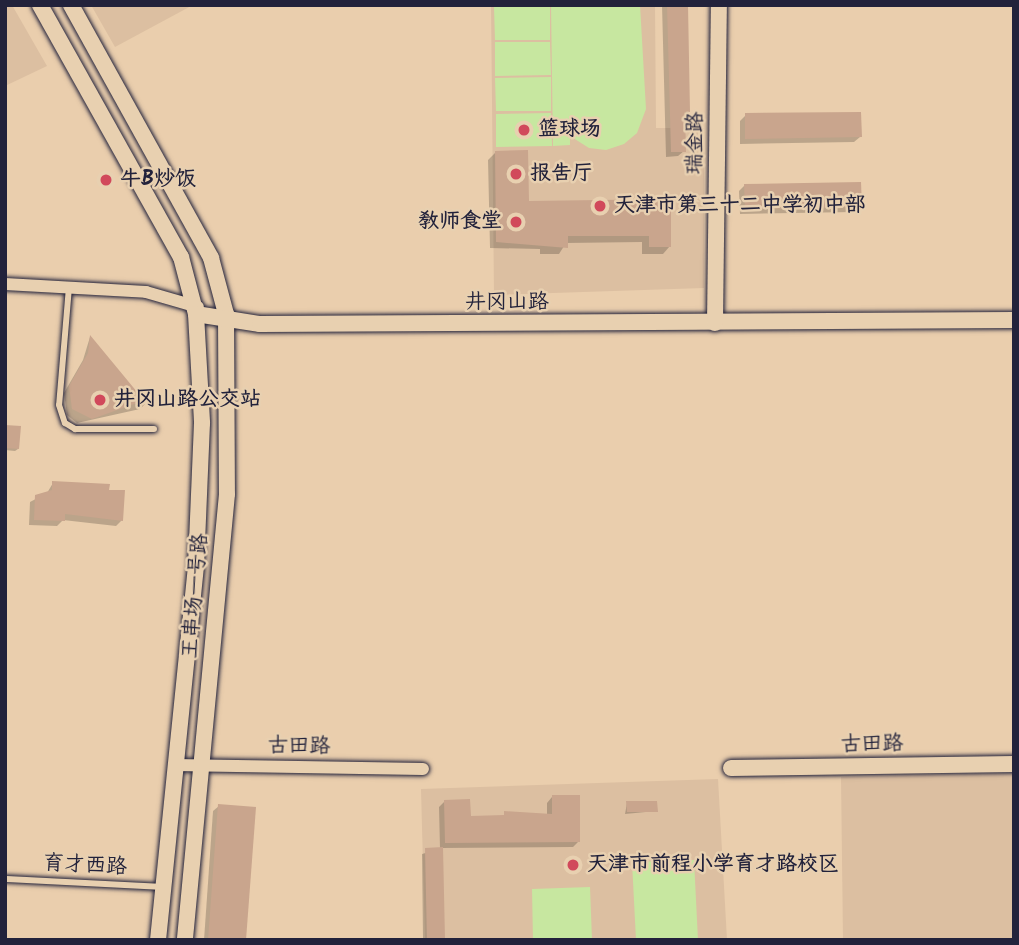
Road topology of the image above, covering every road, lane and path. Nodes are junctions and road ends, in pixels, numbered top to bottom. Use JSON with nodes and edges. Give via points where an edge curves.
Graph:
{"nodes":[{"id":1,"x":38,"y":5,"type":"edge"},
{"id":2,"x":69,"y":5,"type":"edge"},
{"id":3,"x":719,"y":5,"type":"edge"},
{"id":4,"x":5,"y":286,"type":"edge"},
{"id":5,"x":69,"y":290,"type":"junction"},
{"id":6,"x":195,"y":310,"type":"junction"},
{"id":7,"x":1014,"y":314,"type":"edge"},
{"id":8,"x":226,"y":318,"type":"junction"},
{"id":9,"x":715,"y":320,"type":"junction"},
{"id":10,"x":1014,"y":320,"type":"edge"},
{"id":11,"x":198,"y":364,"type":"dead end"},
{"id":12,"x":154,"y":429,"type":"dead end"},
{"id":13,"x":1014,"y":764,"type":"edge"},
{"id":14,"x":174,"y":765,"type":"junction"},
{"id":15,"x":201,"y":767,"type":"junction"},
{"id":16,"x":731,"y":768,"type":"dead end"},
{"id":17,"x":423,"y":769,"type":"dead end"},
{"id":18,"x":5,"y":879,"type":"edge"},
{"id":19,"x":163,"y":888,"type":"junction"},
{"id":20,"x":158,"y":940,"type":"edge"},
{"id":21,"x":185,"y":940,"type":"edge"}],
"edges":[{"from":1,"to":6,"type":"main road","name":"王串场一号路","via":[[181,257]]},
{"from":2,"to":8,"type":"main road","name":"王串场一号路","via":[[211,257]]},
{"from":3,"to":9,"type":"main road","name":"瑞金路"},
{"from":4,"to":5,"type":"street","name":"井冈山路"},
{"from":5,"to":6,"type":"street","name":"井冈山路","via":[[146,292]]},
{"from":5,"to":12,"type":"lane","via":[[59,405],[65,423],[75,429]]},
{"from":6,"to":8,"type":"main road","name":"井冈山路"},
{"from":6,"to":11,"type":"main road","name":"王串场一号路"},
{"from":6,"to":14,"type":"main road","name":"王串场一号路","via":[[200,487]]},
{"from":7,"to":9,"type":"main road","name":"井冈山路"},
{"from":8,"to":9,"type":"main road","name":"井冈山路"},
{"from":8,"to":15,"type":"main road","name":"王串场一号路","via":[[227,494]]},
{"from":9,"to":10,"type":"main road","name":"井冈山路"},
{"from":13,"to":16,"type":"main road","name":"古田路"},
{"from":14,"to":15,"type":"street","name":"古田路"},
{"from":14,"to":19,"type":"main road","name":"王串场一号路"},
{"from":15,"to":17,"type":"street","name":"古田路"},
{"from":15,"to":21,"type":"main road","name":"王串场一号路"},
{"from":18,"to":19,"type":"lane","name":"育才西路"},
{"from":19,"to":20,"type":"main road","name":"王串场一号路"}]}
